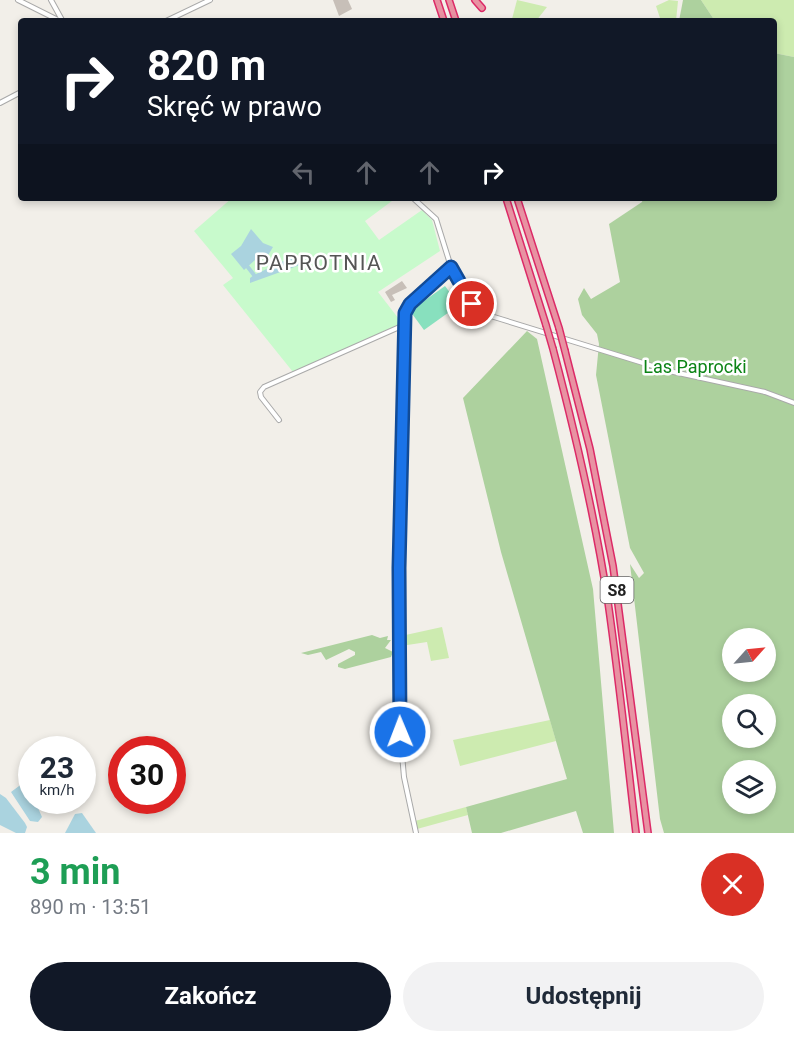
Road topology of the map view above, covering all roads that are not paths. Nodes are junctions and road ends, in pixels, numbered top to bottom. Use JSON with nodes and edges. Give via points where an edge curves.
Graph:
{"nodes":[{"id":1,"x":18,"y":0,"type":"edge"},
{"id":2,"x":51,"y":0,"type":"edge"},
{"id":3,"x":210,"y":0,"type":"edge"},
{"id":4,"x":437,"y":0,"type":"edge"},
{"id":5,"x":449,"y":0,"type":"edge"},
{"id":6,"x":475,"y":0,"type":"edge"},
{"id":7,"x":482,"y":8,"type":"dead end"},
{"id":8,"x":55,"y":18,"type":"edge"},
{"id":9,"x":60,"y":18,"type":"edge"},
{"id":10,"x":172,"y":18,"type":"edge"},
{"id":11,"x":443,"y":18,"type":"edge"},
{"id":12,"x":455,"y":18,"type":"edge"},
{"id":13,"x":18,"y":94,"type":"edge"},
{"id":14,"x":0,"y":103,"type":"edge"},
{"id":15,"x":416,"y":201,"type":"edge"},
{"id":16,"x":507,"y":201,"type":"edge"},
{"id":17,"x":518,"y":201,"type":"edge"},
{"id":18,"x":451,"y":267,"type":"junction"},
{"id":19,"x":405,"y":325,"type":"junction"},
{"id":20,"x":794,"y":404,"type":"edge"},
{"id":21,"x":279,"y":420,"type":"dead end"},
{"id":22,"x":416,"y":833,"type":"edge"},
{"id":23,"x":636,"y":833,"type":"edge"},
{"id":24,"x":648,"y":833,"type":"edge"}],
"edges":[{"from":1,"to":8,"type":"street"},
{"from":2,"to":9,"type":"street"},
{"from":3,"to":10,"type":"street"},
{"from":4,"to":11,"type":"highway"},
{"from":5,"to":12,"type":"highway"},
{"from":6,"to":7,"type":"highway"},
{"from":13,"to":14,"type":"street"},
{"from":15,"to":18,"type":"street","via":[[436,219]]},
{"from":16,"to":23,"type":"highway","number":"S8","bridge":true,"via":[[553,349],[584,472],[603,570]]},
{"from":17,"to":24,"type":"highway","number":"S8","bridge":true,"via":[[559,328],[592,459],[613,566]]},
{"from":18,"to":19,"type":"street","via":[[410,304]]},
{"from":18,"to":20,"type":"street","via":[[468,297],[485,315],[669,371],[776,395]]},
{"from":19,"to":21,"type":"street","via":[[264,387],[261,397]]},
{"from":19,"to":22,"type":"street","via":[[399,568],[400,732],[404,777]]}]}
